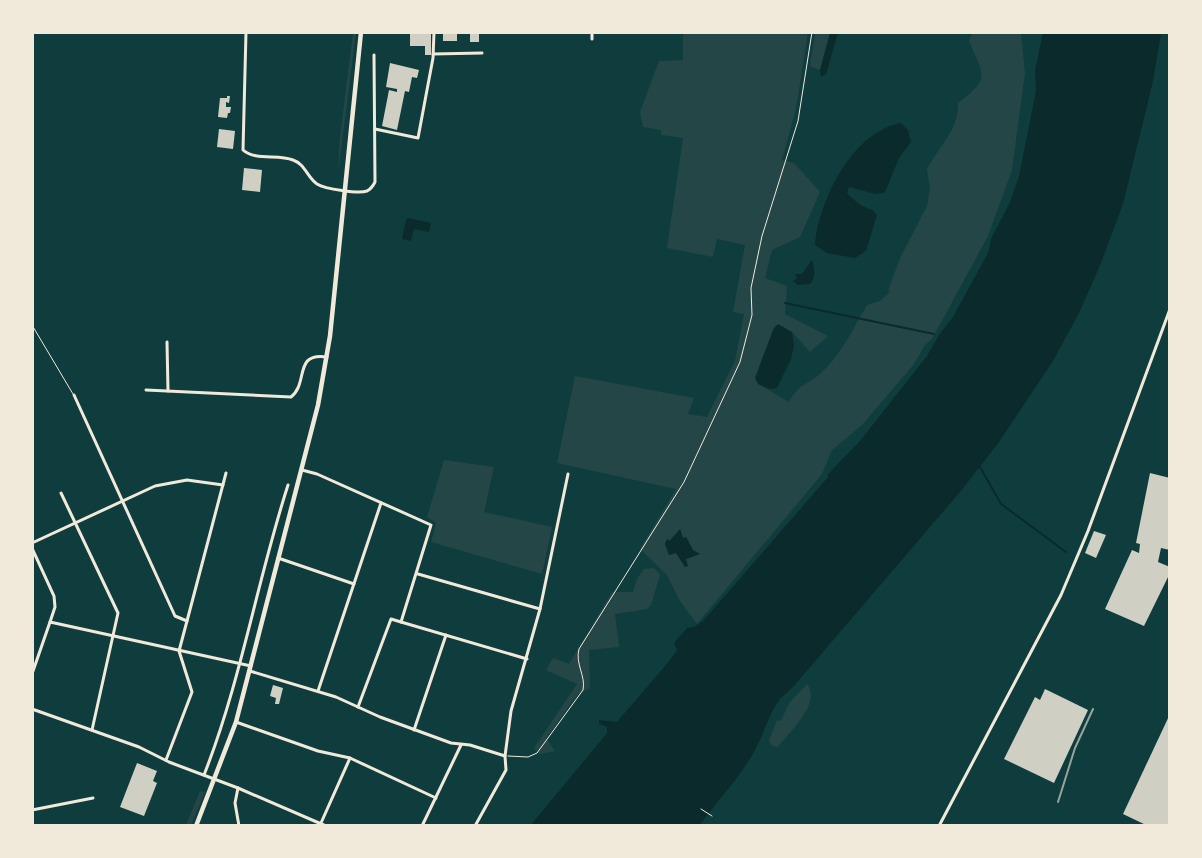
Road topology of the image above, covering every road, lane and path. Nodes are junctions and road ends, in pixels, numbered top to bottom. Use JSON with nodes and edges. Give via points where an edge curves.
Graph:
{"nodes":[{"id":1,"x":246,"y":32,"type":"edge"},
{"id":2,"x":362,"y":32,"type":"edge"},
{"id":3,"x":434,"y":32,"type":"edge"},
{"id":4,"x":592,"y":32,"type":"edge"},
{"id":5,"x":812,"y":32,"type":"edge"},
{"id":6,"x":592,"y":40,"type":"dead end"},
{"id":7,"x":482,"y":53,"type":"dead end"},
{"id":8,"x":434,"y":54,"type":"junction"},
{"id":9,"x":374,"y":56,"type":"dead end"},
{"id":10,"x":375,"y":129,"type":"junction"},
{"id":11,"x":346,"y":190,"type":"junction"},
{"id":12,"x":1170,"y":309,"type":"edge"},
{"id":13,"x":32,"y":325,"type":"edge"},
{"id":14,"x":167,"y":342,"type":"dead end"},
{"id":15,"x":327,"y":357,"type":"junction"},
{"id":16,"x":146,"y":390,"type":"dead end"},
{"id":17,"x":168,"y":391,"type":"junction"},
{"id":18,"x":74,"y":395,"type":"joint"},
{"id":19,"x":302,"y":470,"type":"junction"},
{"id":20,"x":226,"y":473,"type":"dead end"},
{"id":21,"x":568,"y":474,"type":"dead end"},
{"id":22,"x":223,"y":485,"type":"junction"},
{"id":23,"x":288,"y":485,"type":"dead end"},
{"id":24,"x":62,"y":492,"type":"dead end"},
{"id":25,"x":122,"y":501,"type":"junction"},
{"id":26,"x":381,"y":503,"type":"junction"},
{"id":27,"x":76,"y":523,"type":"junction"},
{"id":28,"x":32,"y":543,"type":"edge"},
{"id":29,"x":32,"y":548,"type":"edge"},
{"id":30,"x":278,"y":558,"type":"junction"},
{"id":31,"x":418,"y":574,"type":"junction"},
{"id":32,"x":354,"y":584,"type":"junction"},
{"id":33,"x":540,"y":609,"type":"junction"},
{"id":34,"x":187,"y":621,"type":"junction"},
{"id":35,"x":50,"y":622,"type":"junction"},
{"id":36,"x":401,"y":622,"type":"junction"},
{"id":37,"x":446,"y":635,"type":"junction"},
{"id":38,"x":114,"y":637,"type":"junction"},
{"id":39,"x":179,"y":651,"type":"junction"},
{"id":40,"x":527,"y":659,"type":"junction"},
{"id":41,"x":241,"y":663,"type":"junction"},
{"id":42,"x":250,"y":668,"type":"junction"},
{"id":43,"x":32,"y":674,"type":"edge"},
{"id":44,"x":318,"y":691,"type":"junction"},
{"id":45,"x":358,"y":707,"type":"junction"},
{"id":46,"x":32,"y":710,"type":"edge"},
{"id":47,"x":236,"y":722,"type":"junction"},
{"id":48,"x":92,"y":730,"type":"junction"},
{"id":49,"x":414,"y":730,"type":"junction"},
{"id":50,"x":461,"y":745,"type":"junction"},
{"id":51,"x":505,"y":756,"type":"junction"},
{"id":52,"x":350,"y":758,"type":"junction"},
{"id":53,"x":166,"y":760,"type":"junction"},
{"id":54,"x":32,"y":766,"type":"edge"},
{"id":55,"x":204,"y":776,"type":"junction"},
{"id":56,"x":32,"y":777,"type":"edge"},
{"id":57,"x":216,"y":780,"type":"junction"},
{"id":58,"x":238,"y":788,"type":"junction"},
{"id":59,"x":93,"y":798,"type":"dead end"},
{"id":60,"x":436,"y":798,"type":"junction"},
{"id":61,"x":702,"y":809,"type":"dead end"},
{"id":62,"x":32,"y":810,"type":"edge"},
{"id":63,"x":712,"y":816,"type":"dead end"},
{"id":64,"x":32,"y":821,"type":"edge"},
{"id":65,"x":321,"y":823,"type":"junction"},
{"id":66,"x":33,"y":826,"type":"edge"},
{"id":67,"x":196,"y":826,"type":"edge"},
{"id":68,"x":239,"y":826,"type":"edge"},
{"id":69,"x":326,"y":826,"type":"edge"},
{"id":70,"x":422,"y":826,"type":"edge"},
{"id":71,"x":475,"y":826,"type":"edge"},
{"id":72,"x":939,"y":826,"type":"edge"}],
"edges":[{"from":1,"to":11,"type":"street","via":[[244,150],[250,155],[290,159],[302,166],[317,184]]},
{"from":2,"to":11,"type":"main road"},
{"from":3,"to":8,"type":"street"},
{"from":4,"to":6,"type":"street"},
{"from":5,"to":51,"type":"path","via":[[798,121],[762,236],[750,288],[752,315],[740,362],[684,482],[579,649],[583,690],[537,753],[528,758]]},
{"from":7,"to":8,"type":"street"},
{"from":8,"to":10,"type":"street","via":[[418,138]]},
{"from":9,"to":10,"type":"street"},
{"from":10,"to":11,"type":"street","via":[[376,173],[372,187],[363,192]]},
{"from":11,"to":15,"type":"main road"},
{"from":12,"to":72,"type":"street","via":[[1088,531],[1060,595]]},
{"from":13,"to":18,"type":"lane"},
{"from":14,"to":17,"type":"street"},
{"from":15,"to":17,"type":"street","via":[[314,357],[305,362],[298,389],[291,397]]},
{"from":15,"to":19,"type":"main road"},
{"from":16,"to":17,"type":"street"},
{"from":18,"to":25,"type":"street"},
{"from":19,"to":26,"type":"street"},
{"from":19,"to":30,"type":"main road"},
{"from":20,"to":22,"type":"street"},
{"from":21,"to":33,"type":"street"},
{"from":22,"to":25,"type":"street","via":[[200,481],[173,482],[155,486]]},
{"from":22,"to":34,"type":"street"},
{"from":23,"to":41,"type":"street"},
{"from":24,"to":27,"type":"street"},
{"from":25,"to":27,"type":"street"},
{"from":25,"to":34,"type":"street","via":[[175,616]]},
{"from":26,"to":31,"type":"street","via":[[431,525]]},
{"from":26,"to":32,"type":"street"},
{"from":27,"to":28,"type":"street"},
{"from":27,"to":38,"type":"street","via":[[116,608],[118,617]]},
{"from":29,"to":35,"type":"street","via":[[54,596],[55,607]]},
{"from":30,"to":32,"type":"street"},
{"from":30,"to":42,"type":"main road"},
{"from":31,"to":33,"type":"street"},
{"from":31,"to":36,"type":"street"},
{"from":32,"to":44,"type":"street"},
{"from":33,"to":40,"type":"street"},
{"from":34,"to":39,"type":"street"},
{"from":35,"to":38,"type":"street"},
{"from":35,"to":43,"type":"street"},
{"from":36,"to":37,"type":"street"},
{"from":36,"to":45,"type":"street","via":[[392,619]]},
{"from":37,"to":40,"type":"street"},
{"from":37,"to":49,"type":"street"},
{"from":38,"to":39,"type":"street"},
{"from":38,"to":48,"type":"street"},
{"from":39,"to":41,"type":"street"},
{"from":39,"to":53,"type":"street","via":[[192,692]]},
{"from":40,"to":51,"type":"street","via":[[511,711]]},
{"from":41,"to":42,"type":"street"},
{"from":41,"to":55,"type":"street"},
{"from":42,"to":44,"type":"street"},
{"from":42,"to":47,"type":"main road"},
{"from":44,"to":45,"type":"street"},
{"from":45,"to":49,"type":"street"},
{"from":46,"to":48,"type":"street"},
{"from":47,"to":52,"type":"street","via":[[318,751]]},
{"from":47,"to":57,"type":"main road"},
{"from":48,"to":53,"type":"street"},
{"from":49,"to":50,"type":"street"},
{"from":50,"to":51,"type":"street"},
{"from":50,"to":60,"type":"street"},
{"from":51,"to":71,"type":"street","via":[[504,777]]},
{"from":52,"to":60,"type":"street"},
{"from":52,"to":65,"type":"street"},
{"from":53,"to":55,"type":"street"},
{"from":54,"to":56,"type":"street"},
{"from":55,"to":57,"type":"street"},
{"from":57,"to":58,"type":"street"},
{"from":57,"to":67,"type":"main road"},
{"from":58,"to":65,"type":"street"},
{"from":58,"to":68,"type":"street","via":[[235,803]]},
{"from":59,"to":62,"type":"street"},
{"from":60,"to":70,"type":"street"},
{"from":61,"to":63,"type":"path"},
{"from":64,"to":66,"type":"street"},
{"from":65,"to":69,"type":"street"}]}
